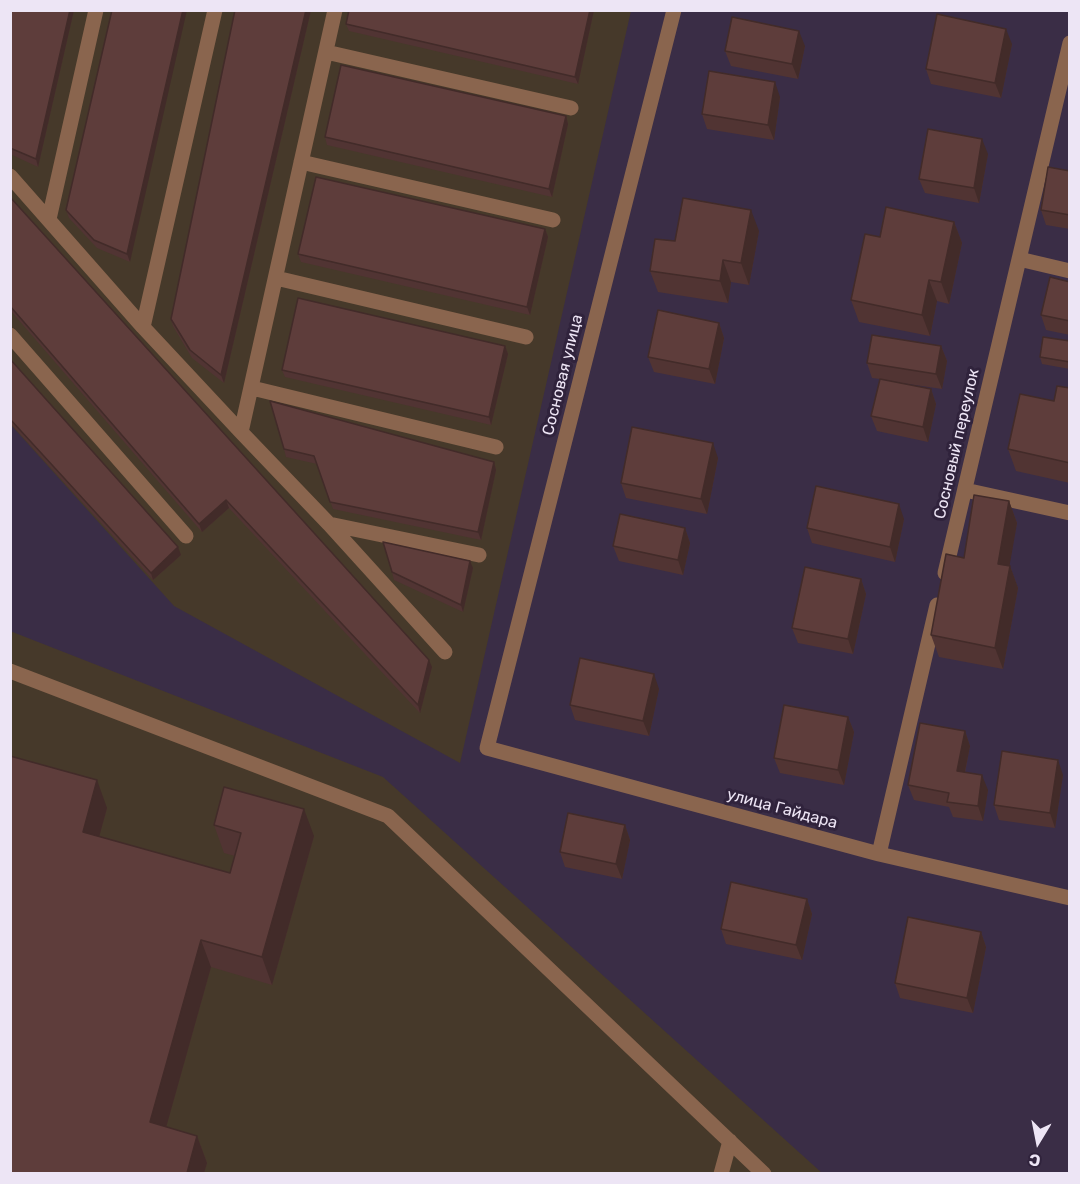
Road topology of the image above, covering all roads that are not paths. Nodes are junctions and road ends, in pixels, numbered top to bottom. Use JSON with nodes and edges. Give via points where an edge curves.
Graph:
{"nodes":[{"id":1,"x":96,"y":10,"type":"edge"},
{"id":2,"x":215,"y":10,"type":"edge"},
{"id":3,"x":335,"y":10,"type":"edge"},
{"id":4,"x":674,"y":10,"type":"edge"},
{"id":5,"x":1070,"y":43,"type":"edge"},
{"id":6,"x":326,"y":52,"type":"junction"},
{"id":7,"x":571,"y":108,"type":"dead end"},
{"id":8,"x":301,"y":162,"type":"junction"},
{"id":9,"x":10,"y":176,"type":"edge"},
{"id":10,"x":49,"y":219,"type":"junction"},
{"id":11,"x":553,"y":220,"type":"dead end"},
{"id":12,"x":1019,"y":259,"type":"junction"},
{"id":13,"x":1070,"y":271,"type":"edge"},
{"id":14,"x":276,"y":278,"type":"junction"},
{"id":15,"x":143,"y":327,"type":"junction"},
{"id":16,"x":10,"y":335,"type":"edge"},
{"id":17,"x":526,"y":337,"type":"dead end"},
{"id":18,"x":252,"y":388,"type":"junction"},
{"id":19,"x":241,"y":432,"type":"junction"},
{"id":20,"x":496,"y":447,"type":"dead end"},
{"id":21,"x":965,"y":490,"type":"junction"},
{"id":22,"x":1070,"y":513,"type":"edge"},
{"id":23,"x":329,"y":524,"type":"junction"},
{"id":24,"x":186,"y":536,"type":"dead end"},
{"id":25,"x":479,"y":555,"type":"dead end"},
{"id":26,"x":445,"y":652,"type":"dead end"},
{"id":27,"x":10,"y":671,"type":"edge"},
{"id":28,"x":487,"y":748,"type":"joint"},
{"id":29,"x":879,"y":854,"type":"junction"},
{"id":30,"x":1070,"y":898,"type":"edge"},
{"id":31,"x":729,"y":1141,"type":"junction"},
{"id":32,"x":721,"y":1173,"type":"edge"},
{"id":33,"x":764,"y":1173,"type":"edge"}],
"edges":[{"from":1,"to":10,"type":"street"},
{"from":2,"to":15,"type":"street"},
{"from":3,"to":6,"type":"street"},
{"from":4,"to":28,"type":"street","name":"Сосновая улица"},
{"from":5,"to":12,"type":"street","name":"Сосновый переулок"},
{"from":6,"to":7,"type":"street"},
{"from":6,"to":8,"type":"street"},
{"from":8,"to":11,"type":"street"},
{"from":8,"to":14,"type":"street"},
{"from":9,"to":10,"type":"street"},
{"from":10,"to":15,"type":"street"},
{"from":12,"to":13,"type":"street"},
{"from":12,"to":21,"type":"street","name":"Сосновый переулок"},
{"from":14,"to":17,"type":"street"},
{"from":14,"to":18,"type":"street"},
{"from":15,"to":19,"type":"street"},
{"from":16,"to":24,"type":"street"},
{"from":18,"to":19,"type":"street"},
{"from":18,"to":20,"type":"street"},
{"from":19,"to":23,"type":"street"},
{"from":21,"to":22,"type":"street"},
{"from":21,"to":29,"type":"street","name":"Сосновый переулок"},
{"from":23,"to":25,"type":"street"},
{"from":23,"to":26,"type":"street"},
{"from":27,"to":31,"type":"street","via":[[388,816]]},
{"from":28,"to":29,"type":"street","name":"улица Гайдара"},
{"from":29,"to":30,"type":"street","name":"улица Гайдара"},
{"from":31,"to":32,"type":"street"},
{"from":31,"to":33,"type":"street"}]}
